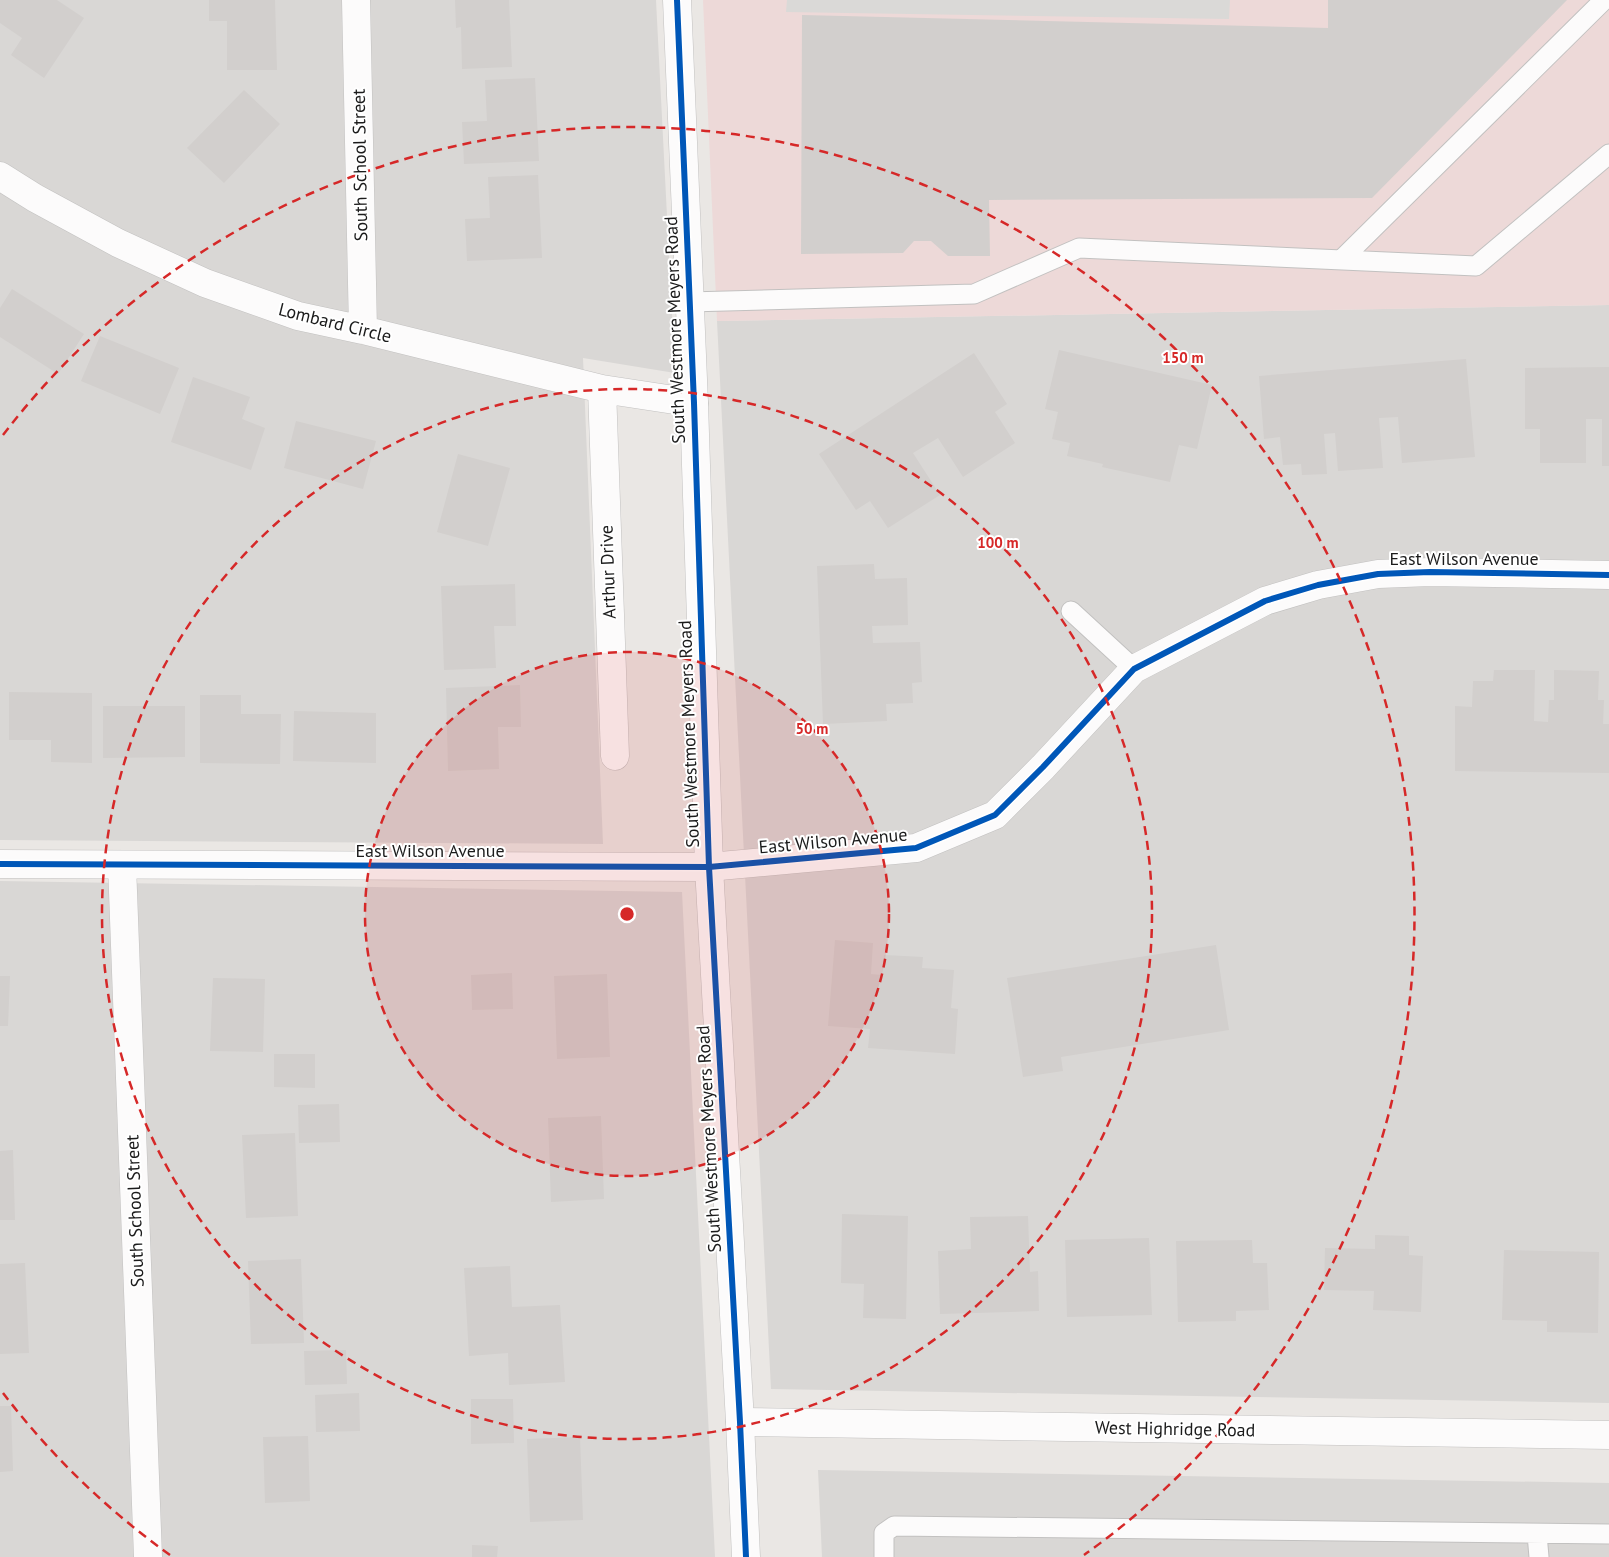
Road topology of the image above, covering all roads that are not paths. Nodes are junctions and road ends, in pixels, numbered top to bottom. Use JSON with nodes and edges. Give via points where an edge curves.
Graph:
{"nodes":[{"id":1,"x":356,"y":0,"type":"edge"},
{"id":2,"x":677,"y":0,"type":"edge"},
{"id":3,"x":1604,"y":0,"type":"edge"},
{"id":4,"x":1609,"y":154,"type":"edge"},
{"id":5,"x":0,"y":176,"type":"edge"},
{"id":6,"x":1341,"y":260,"type":"junction"},
{"id":7,"x":689,"y":302,"type":"junction"},
{"id":8,"x":363,"y":330,"type":"junction"},
{"id":9,"x":602,"y":389,"type":"junction"},
{"id":10,"x":694,"y":403,"type":"junction"},
{"id":11,"x":1609,"y":575,"type":"edge"},
{"id":12,"x":1071,"y":611,"type":"dead end"},
{"id":13,"x":1134,"y":670,"type":"junction"},
{"id":14,"x":615,"y":756,"type":"dead end"},
{"id":15,"x":0,"y":864,"type":"edge"},
{"id":16,"x":122,"y":865,"type":"junction"},
{"id":17,"x":709,"y":867,"type":"junction"},
{"id":18,"x":740,"y":1422,"type":"junction"},
{"id":19,"x":1609,"y":1435,"type":"edge"},
{"id":20,"x":1538,"y":1534,"type":"junction"},
{"id":21,"x":1609,"y":1534,"type":"edge"},
{"id":22,"x":148,"y":1557,"type":"edge"},
{"id":23,"x":746,"y":1557,"type":"edge"},
{"id":24,"x":884,"y":1557,"type":"edge"},
{"id":25,"x":1539,"y":1557,"type":"edge"}],
"edges":[{"from":1,"to":8,"type":"street","name":"South School Street"},
{"from":2,"to":7,"type":"street","name":"South Westmore Meyers Road"},
{"from":3,"to":6,"type":"lane"},
{"from":4,"to":6,"type":"lane","via":[[1476,266]]},
{"from":5,"to":8,"type":"street","name":"Lombard Circle","via":[[118,243],[205,283],[298,316]]},
{"from":6,"to":7,"type":"lane","via":[[1079,248],[974,294]]},
{"from":7,"to":10,"type":"street","name":"South Westmore Meyers Road"},
{"from":8,"to":9,"type":"street","name":"Lombard Circle"},
{"from":9,"to":10,"type":"street","name":"Lombard Circle"},
{"from":9,"to":14,"type":"street","name":"Arthur Drive"},
{"from":10,"to":17,"type":"street","name":"South Westmore Meyers Road"},
{"from":11,"to":13,"type":"street","name":"East Wilson Avenue","via":[[1430,572],[1378,574],[1318,585],[1265,601]]},
{"from":12,"to":13,"type":"lane"},
{"from":13,"to":17,"type":"street","name":"East Wilson Avenue","via":[[995,815],[916,848]]},
{"from":15,"to":16,"type":"street","name":"East Wilson Avenue"},
{"from":16,"to":17,"type":"street","name":"East Wilson Avenue"},
{"from":16,"to":22,"type":"street","name":"South School Street"},
{"from":17,"to":18,"type":"street","name":"South Westmore Meyers Road"},
{"from":18,"to":19,"type":"street","name":"West Highridge Road"},
{"from":18,"to":23,"type":"street","name":"South Westmore Meyers Road"},
{"from":20,"to":21,"type":"lane"},
{"from":20,"to":24,"type":"lane","via":[[894,1526],[884,1533]]},
{"from":20,"to":25,"type":"lane"}]}
